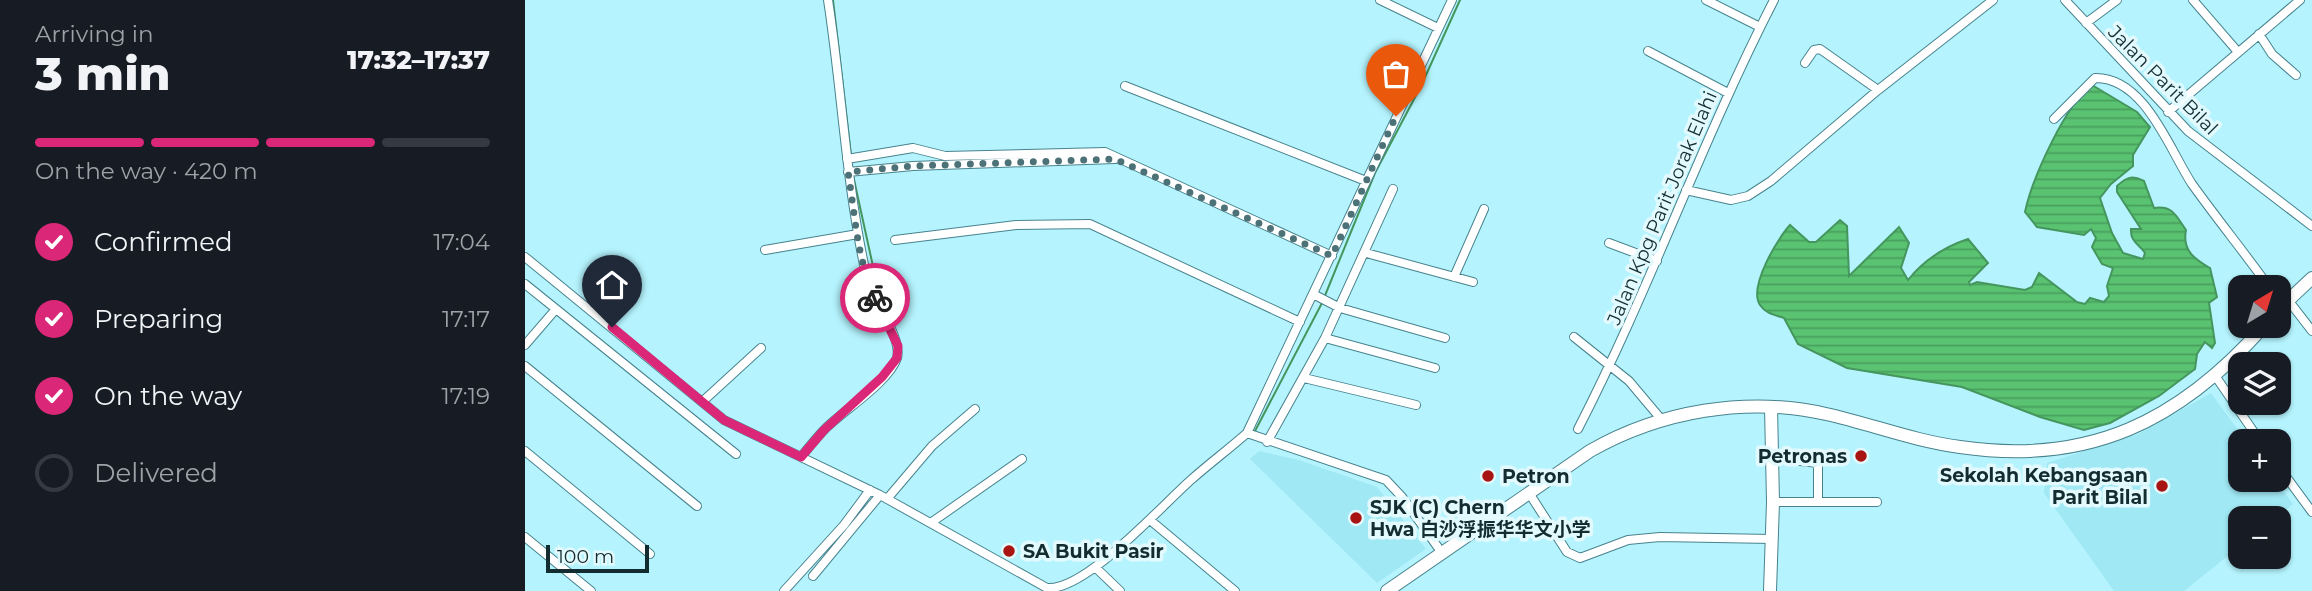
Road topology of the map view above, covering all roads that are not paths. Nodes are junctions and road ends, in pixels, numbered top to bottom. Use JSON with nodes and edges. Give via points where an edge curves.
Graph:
{"nodes":[{"id":1,"x":828,"y":0,"type":"edge"},
{"id":2,"x":1380,"y":0,"type":"edge"},
{"id":3,"x":1451,"y":0,"type":"edge"},
{"id":4,"x":1706,"y":0,"type":"edge"},
{"id":5,"x":1774,"y":0,"type":"edge"},
{"id":6,"x":1993,"y":0,"type":"edge"},
{"id":7,"x":2065,"y":0,"type":"edge"},
{"id":8,"x":2117,"y":0,"type":"edge"},
{"id":9,"x":2193,"y":0,"type":"edge"},
{"id":10,"x":2300,"y":0,"type":"edge"},
{"id":11,"x":2086,"y":23,"type":"junction"},
{"id":12,"x":1757,"y":25,"type":"junction"},
{"id":13,"x":1438,"y":29,"type":"junction"},
{"id":14,"x":2261,"y":37,"type":"junction"},
{"id":15,"x":1648,"y":51,"type":"dead end"},
{"id":16,"x":2238,"y":52,"type":"junction"},
{"id":17,"x":1805,"y":63,"type":"dead end"},
{"id":18,"x":2296,"y":75,"type":"dead end"},
{"id":19,"x":1125,"y":86,"type":"dead end"},
{"id":20,"x":1878,"y":90,"type":"junction"},
{"id":21,"x":1725,"y":91,"type":"junction"},
{"id":22,"x":2168,"y":112,"type":"junction"},
{"id":23,"x":2054,"y":119,"type":"dead end"},
{"id":24,"x":1082,"y":155,"type":"junction"},
{"id":25,"x":852,"y":158,"type":"junction"},
{"id":26,"x":850,"y":172,"type":"junction"},
{"id":27,"x":1366,"y":181,"type":"junction"},
{"id":28,"x":1393,"y":190,"type":"dead end"},
{"id":29,"x":1686,"y":190,"type":"junction"},
{"id":30,"x":1484,"y":209,"type":"dead end"},
{"id":31,"x":2312,"y":226,"type":"edge"},
{"id":32,"x":858,"y":234,"type":"junction"},
{"id":33,"x":895,"y":240,"type":"dead end"},
{"id":34,"x":1609,"y":243,"type":"dead end"},
{"id":35,"x":765,"y":250,"type":"dead end"},
{"id":36,"x":1366,"y":253,"type":"junction"},
{"id":37,"x":1332,"y":256,"type":"junction"},
{"id":38,"x":525,"y":257,"type":"edge"},
{"id":39,"x":1657,"y":261,"type":"junction"},
{"id":40,"x":2260,"y":275,"type":"edge"},
{"id":41,"x":1454,"y":277,"type":"junction"},
{"id":42,"x":2312,"y":278,"type":"edge"},
{"id":43,"x":1473,"y":282,"type":"dead end"},
{"id":44,"x":525,"y":284,"type":"edge"},
{"id":45,"x":1317,"y":296,"type":"junction"},
{"id":46,"x":2291,"y":296,"type":"edge"},
{"id":47,"x":1340,"y":307,"type":"junction"},
{"id":48,"x":556,"y":309,"type":"junction"},
{"id":49,"x":2291,"y":311,"type":"edge"},
{"id":50,"x":1300,"y":322,"type":"junction"},
{"id":51,"x":2312,"y":331,"type":"edge"},
{"id":52,"x":1574,"y":337,"type":"dead end"},
{"id":53,"x":1325,"y":338,"type":"junction"},
{"id":54,"x":1445,"y":338,"type":"dead end"},
{"id":55,"x":2252,"y":338,"type":"edge"},
{"id":56,"x":525,"y":345,"type":"edge"},
{"id":57,"x":761,"y":348,"type":"dead end"},
{"id":58,"x":1611,"y":365,"type":"junction"},
{"id":59,"x":525,"y":366,"type":"edge"},
{"id":60,"x":1435,"y":368,"type":"dead end"},
{"id":61,"x":2215,"y":377,"type":"junction"},
{"id":62,"x":1304,"y":378,"type":"junction"},
{"id":63,"x":702,"y":402,"type":"junction"},
{"id":64,"x":1416,"y":405,"type":"dead end"},
{"id":65,"x":1771,"y":407,"type":"junction"},
{"id":66,"x":975,"y":409,"type":"dead end"},
{"id":67,"x":1661,"y":419,"type":"junction"},
{"id":68,"x":1578,"y":429,"type":"dead end"},
{"id":69,"x":2252,"y":429,"type":"edge"},
{"id":70,"x":1247,"y":433,"type":"junction"},
{"id":71,"x":1267,"y":442,"type":"junction"},
{"id":72,"x":525,"y":451,"type":"edge"},
{"id":73,"x":736,"y":454,"type":"dead end"},
{"id":74,"x":801,"y":457,"type":"junction"},
{"id":75,"x":1773,"y":458,"type":"junction"},
{"id":76,"x":1022,"y":459,"type":"dead end"},
{"id":77,"x":2291,"y":483,"type":"edge"},
{"id":78,"x":870,"y":490,"type":"junction"},
{"id":79,"x":1529,"y":493,"type":"junction"},
{"id":80,"x":883,"y":497,"type":"junction"},
{"id":81,"x":1773,"y":502,"type":"junction"},
{"id":82,"x":1818,"y":502,"type":"junction"},
{"id":83,"x":1877,"y":502,"type":"dead end"},
{"id":84,"x":697,"y":506,"type":"dead end"},
{"id":85,"x":2312,"y":512,"type":"edge"},
{"id":86,"x":1150,"y":520,"type":"junction"},
{"id":87,"x":932,"y":523,"type":"junction"},
{"id":88,"x":525,"y":537,"type":"edge"},
{"id":89,"x":1772,"y":539,"type":"junction"},
{"id":90,"x":1442,"y":553,"type":"junction"},
{"id":91,"x":650,"y":554,"type":"dead end"},
{"id":92,"x":1095,"y":567,"type":"junction"},
{"id":93,"x":813,"y":576,"type":"dead end"},
{"id":94,"x":1046,"y":589,"type":"edge"},
{"id":95,"x":591,"y":591,"type":"edge"},
{"id":96,"x":784,"y":591,"type":"edge"},
{"id":97,"x":1121,"y":591,"type":"edge"},
{"id":98,"x":1235,"y":591,"type":"edge"},
{"id":99,"x":1387,"y":591,"type":"edge"},
{"id":100,"x":1770,"y":591,"type":"edge"}],
"edges":[{"from":1,"to":25,"type":"street"},
{"from":2,"to":13,"type":"street"},
{"from":3,"to":13,"type":"street"},
{"from":4,"to":12,"type":"street"},
{"from":5,"to":12,"type":"street","name":"Jalan Kpg Parit Jorak Elahi"},
{"from":6,"to":20,"type":"street"},
{"from":7,"to":11,"type":"street","name":"Jalan Parit Bilal"},
{"from":8,"to":11,"type":"street"},
{"from":9,"to":16,"type":"street"},
{"from":10,"to":14,"type":"street"},
{"from":11,"to":22,"type":"street","name":"Jalan Parit Bilal"},
{"from":12,"to":21,"type":"street","name":"Jalan Kpg Parit Jorak Elahi"},
{"from":13,"to":27,"type":"street"},
{"from":14,"to":16,"type":"street"},
{"from":14,"to":18,"type":"street"},
{"from":15,"to":21,"type":"street"},
{"from":16,"to":22,"type":"street"},
{"from":17,"to":20,"type":"street","via":[[1820,49]]},
{"from":19,"to":27,"type":"street"},
{"from":20,"to":29,"type":"street","via":[[1748,196],[1731,200]]},
{"from":21,"to":29,"type":"street","name":"Jalan Kpg Parit Jorak Elahi"},
{"from":22,"to":31,"type":"street","name":"Jalan Parit Bilal","via":[[2220,158]]},
{"from":23,"to":40,"type":"street","via":[[2095,78],[2104,78],[2127,92],[2158,121],[2192,183]]},
{"from":24,"to":25,"type":"street","via":[[945,156],[913,148]]},
{"from":24,"to":26,"type":"street"},
{"from":24,"to":37,"type":"street","via":[[1115,159]]},
{"from":25,"to":26,"type":"street"},
{"from":26,"to":32,"type":"street"},
{"from":27,"to":37,"type":"street"},
{"from":28,"to":36,"type":"street"},
{"from":29,"to":39,"type":"street","name":"Jalan Kpg Parit Jorak Elahi"},
{"from":30,"to":41,"type":"street"},
{"from":32,"to":35,"type":"street"},
{"from":32,"to":74,"type":"street","via":[[867,282],[898,346],[897,358]]},
{"from":33,"to":50,"type":"street","via":[[1016,225],[1090,224]]},
{"from":34,"to":39,"type":"street"},
{"from":36,"to":41,"type":"street"},
{"from":36,"to":47,"type":"street"},
{"from":37,"to":45,"type":"street"},
{"from":38,"to":63,"type":"street"},
{"from":39,"to":58,"type":"street","name":"Jalan Kpg Parit Jorak Elahi"},
{"from":41,"to":43,"type":"street"},
{"from":42,"to":46,"type":"main road"},
{"from":44,"to":48,"type":"street"},
{"from":45,"to":47,"type":"street"},
{"from":45,"to":50,"type":"street"},
{"from":47,"to":53,"type":"street"},
{"from":47,"to":54,"type":"street"},
{"from":48,"to":56,"type":"street"},
{"from":48,"to":73,"type":"street"},
{"from":49,"to":51,"type":"street"},
{"from":50,"to":70,"type":"street"},
{"from":52,"to":58,"type":"street"},
{"from":53,"to":60,"type":"street"},
{"from":53,"to":62,"type":"street"},
{"from":55,"to":61,"type":"main road"},
{"from":57,"to":63,"type":"street"},
{"from":58,"to":67,"type":"street"},
{"from":58,"to":68,"type":"street","name":"Jalan Kpg Parit Jorak Elahi"},
{"from":59,"to":84,"type":"street"},
{"from":61,"to":65,"type":"main road","via":[[2141,424],[2105,438],[2048,450],[2002,452],[1958,447],[1822,413]]},
{"from":61,"to":69,"type":"street"},
{"from":62,"to":64,"type":"street"},
{"from":62,"to":71,"type":"street"},
{"from":63,"to":74,"type":"street","via":[[724,420]]},
{"from":65,"to":67,"type":"main road"},
{"from":65,"to":75,"type":"main road"},
{"from":66,"to":80,"type":"street"},
{"from":67,"to":79,"type":"main road","via":[[1609,440]]},
{"from":70,"to":71,"type":"street"},
{"from":70,"to":86,"type":"street"},
{"from":71,"to":90,"type":"street","via":[[1386,480]]},
{"from":72,"to":91,"type":"street"},
{"from":74,"to":78,"type":"street"},
{"from":75,"to":81,"type":"main road"},
{"from":75,"to":82,"type":"street","via":[[1818,463]]},
{"from":76,"to":87,"type":"street"},
{"from":77,"to":85,"type":"street"},
{"from":78,"to":80,"type":"street"},
{"from":78,"to":96,"type":"street"},
{"from":79,"to":89,"type":"street","via":[[1567,552],[1580,558],[1629,540]]},
{"from":79,"to":90,"type":"main road"},
{"from":80,"to":87,"type":"street"},
{"from":80,"to":93,"type":"street"},
{"from":81,"to":82,"type":"street"},
{"from":81,"to":89,"type":"main road"},
{"from":82,"to":83,"type":"street"},
{"from":86,"to":92,"type":"street"},
{"from":86,"to":98,"type":"street"},
{"from":87,"to":94,"type":"street"},
{"from":88,"to":95,"type":"street"},
{"from":89,"to":100,"type":"main road"},
{"from":90,"to":99,"type":"main road"},
{"from":92,"to":94,"type":"street","via":[[1060,588]]},
{"from":92,"to":97,"type":"street"}]}
